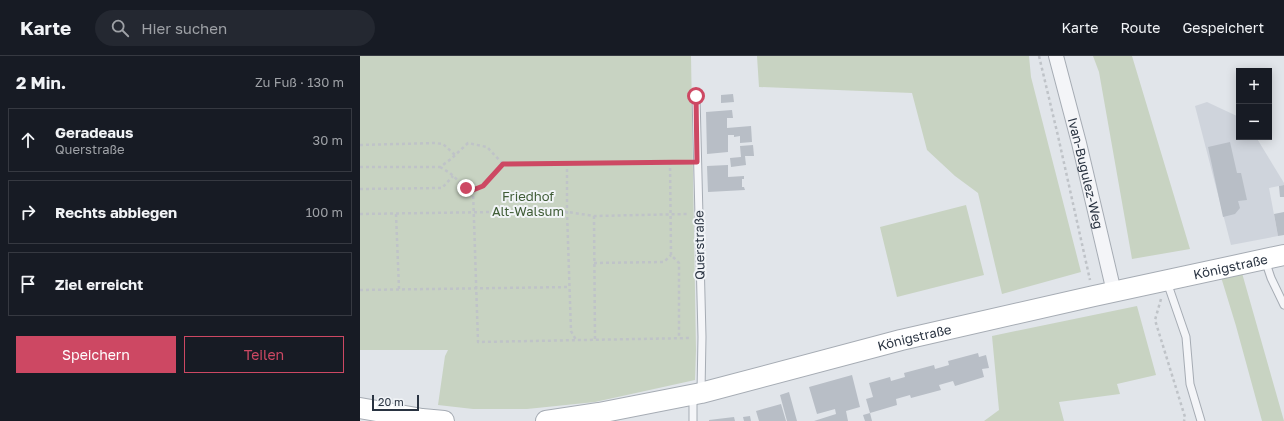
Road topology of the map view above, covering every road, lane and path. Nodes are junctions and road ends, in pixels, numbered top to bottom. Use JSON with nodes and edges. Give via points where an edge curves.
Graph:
{"nodes":[{"id":1,"x":1039,"y":56,"type":"edge"},
{"id":2,"x":1056,"y":56,"type":"edge"},
{"id":3,"x":696,"y":96,"type":"dead end"},
{"id":4,"x":360,"y":145,"type":"edge"},
{"id":5,"x":455,"y":155,"type":"junction"},
{"id":6,"x":670,"y":162,"type":"junction"},
{"id":7,"x":697,"y":162,"type":"junction"},
{"id":8,"x":567,"y":163,"type":"junction"},
{"id":9,"x":503,"y":164,"type":"junction"},
{"id":10,"x":360,"y":167,"type":"edge"},
{"id":11,"x":440,"y":167,"type":"junction"},
{"id":12,"x":453,"y":176,"type":"junction"},
{"id":13,"x":360,"y":189,"type":"edge"},
{"id":14,"x":473,"y":190,"type":"junction"},
{"id":15,"x":567,"y":212,"type":"junction"},
{"id":16,"x":474,"y":213,"type":"junction"},
{"id":17,"x":360,"y":214,"type":"edge"},
{"id":18,"x":396,"y":214,"type":"junction"},
{"id":19,"x":699,"y":214,"type":"junction"},
{"id":20,"x":670,"y":215,"type":"junction"},
{"id":21,"x":594,"y":216,"type":"junction"},
{"id":22,"x":671,"y":255,"type":"junction"},
{"id":23,"x":1284,"y":255,"type":"edge"},
{"id":24,"x":1265,"y":259,"type":"junction"},
{"id":25,"x":594,"y":263,"type":"junction"},
{"id":26,"x":1166,"y":281,"type":"junction"},
{"id":27,"x":570,"y":287,"type":"junction"},
{"id":28,"x":476,"y":288,"type":"junction"},
{"id":29,"x":399,"y":289,"type":"junction"},
{"id":30,"x":360,"y":290,"type":"edge"},
{"id":31,"x":1114,"y":292,"type":"junction"},
{"id":32,"x":1094,"y":296,"type":"junction"},
{"id":33,"x":1284,"y":305,"type":"edge"},
{"id":34,"x":679,"y":338,"type":"junction"},
{"id":35,"x":702,"y":338,"type":"junction"},
{"id":36,"x":577,"y":340,"type":"junction"},
{"id":37,"x":595,"y":340,"type":"junction"},
{"id":38,"x":697,"y":394,"type":"junction"},
{"id":39,"x":360,"y":408,"type":"edge"},
{"id":40,"x":421,"y":420,"type":"edge"},
{"id":41,"x":444,"y":421,"type":"edge"},
{"id":42,"x":546,"y":421,"type":"edge"},
{"id":43,"x":693,"y":421,"type":"edge"},
{"id":44,"x":1184,"y":421,"type":"edge"},
{"id":45,"x":1201,"y":421,"type":"edge"}],
"edges":[{"from":1,"to":32,"type":"path"},
{"from":2,"to":31,"type":"street","name":"Ivan-Bugulez-Weg"},
{"from":3,"to":7,"type":"lane","name":"Querstraße"},
{"from":4,"to":5,"type":"path","via":[[436,143],[442,144]]},
{"from":5,"to":9,"type":"path","via":[[468,143],[487,146]]},
{"from":5,"to":11,"type":"path"},
{"from":6,"to":7,"type":"path"},
{"from":6,"to":8,"type":"path"},
{"from":6,"to":20,"type":"path"},
{"from":7,"to":19,"type":"lane","name":"Querstraße"},
{"from":8,"to":9,"type":"path"},
{"from":8,"to":15,"type":"path"},
{"from":9,"to":14,"type":"path","via":[[483,186]]},
{"from":10,"to":11,"type":"path"},
{"from":11,"to":12,"type":"path"},
{"from":12,"to":13,"type":"path","via":[[442,188]]},
{"from":12,"to":14,"type":"path","via":[[466,188]]},
{"from":14,"to":16,"type":"path"},
{"from":15,"to":16,"type":"path"},
{"from":15,"to":21,"type":"path"},
{"from":15,"to":27,"type":"path"},
{"from":16,"to":18,"type":"path"},
{"from":16,"to":28,"type":"path"},
{"from":17,"to":18,"type":"path"},
{"from":18,"to":29,"type":"path"},
{"from":19,"to":20,"type":"path"},
{"from":19,"to":35,"type":"lane","name":"Querstraße"},
{"from":20,"to":21,"type":"path"},
{"from":20,"to":22,"type":"path"},
{"from":21,"to":25,"type":"path"},
{"from":22,"to":25,"type":"path","via":[[664,262]]},
{"from":22,"to":34,"type":"path","via":[[679,263]]},
{"from":23,"to":24,"type":"street","name":"Königstraße"},
{"from":24,"to":26,"type":"street","name":"Königstraße"},
{"from":24,"to":33,"type":"lane"},
{"from":25,"to":37,"type":"path"},
{"from":26,"to":31,"type":"street","name":"Königstraße"},
{"from":26,"to":44,"type":"path","via":[[1155,320],[1185,417]]},
{"from":26,"to":45,"type":"lane","via":[[1186,337],[1190,384]]},
{"from":27,"to":28,"type":"path"},
{"from":27,"to":36,"type":"path","via":[[571,331]]},
{"from":28,"to":29,"type":"path"},
{"from":28,"to":36,"type":"path","via":[[478,342]]},
{"from":29,"to":30,"type":"path"},
{"from":31,"to":32,"type":"street","name":"Königstraße"},
{"from":32,"to":38,"type":"street","name":"Königstraße","via":[[901,340]]},
{"from":34,"to":35,"type":"path"},
{"from":34,"to":37,"type":"path"},
{"from":35,"to":38,"type":"lane","name":"Querstraße"},
{"from":36,"to":37,"type":"path"},
{"from":38,"to":42,"type":"street","name":"Königstraße"},
{"from":38,"to":43,"type":"lane","name":"Querstraße"},
{"from":39,"to":40,"type":"street"},
{"from":40,"to":41,"type":"street"}]}
